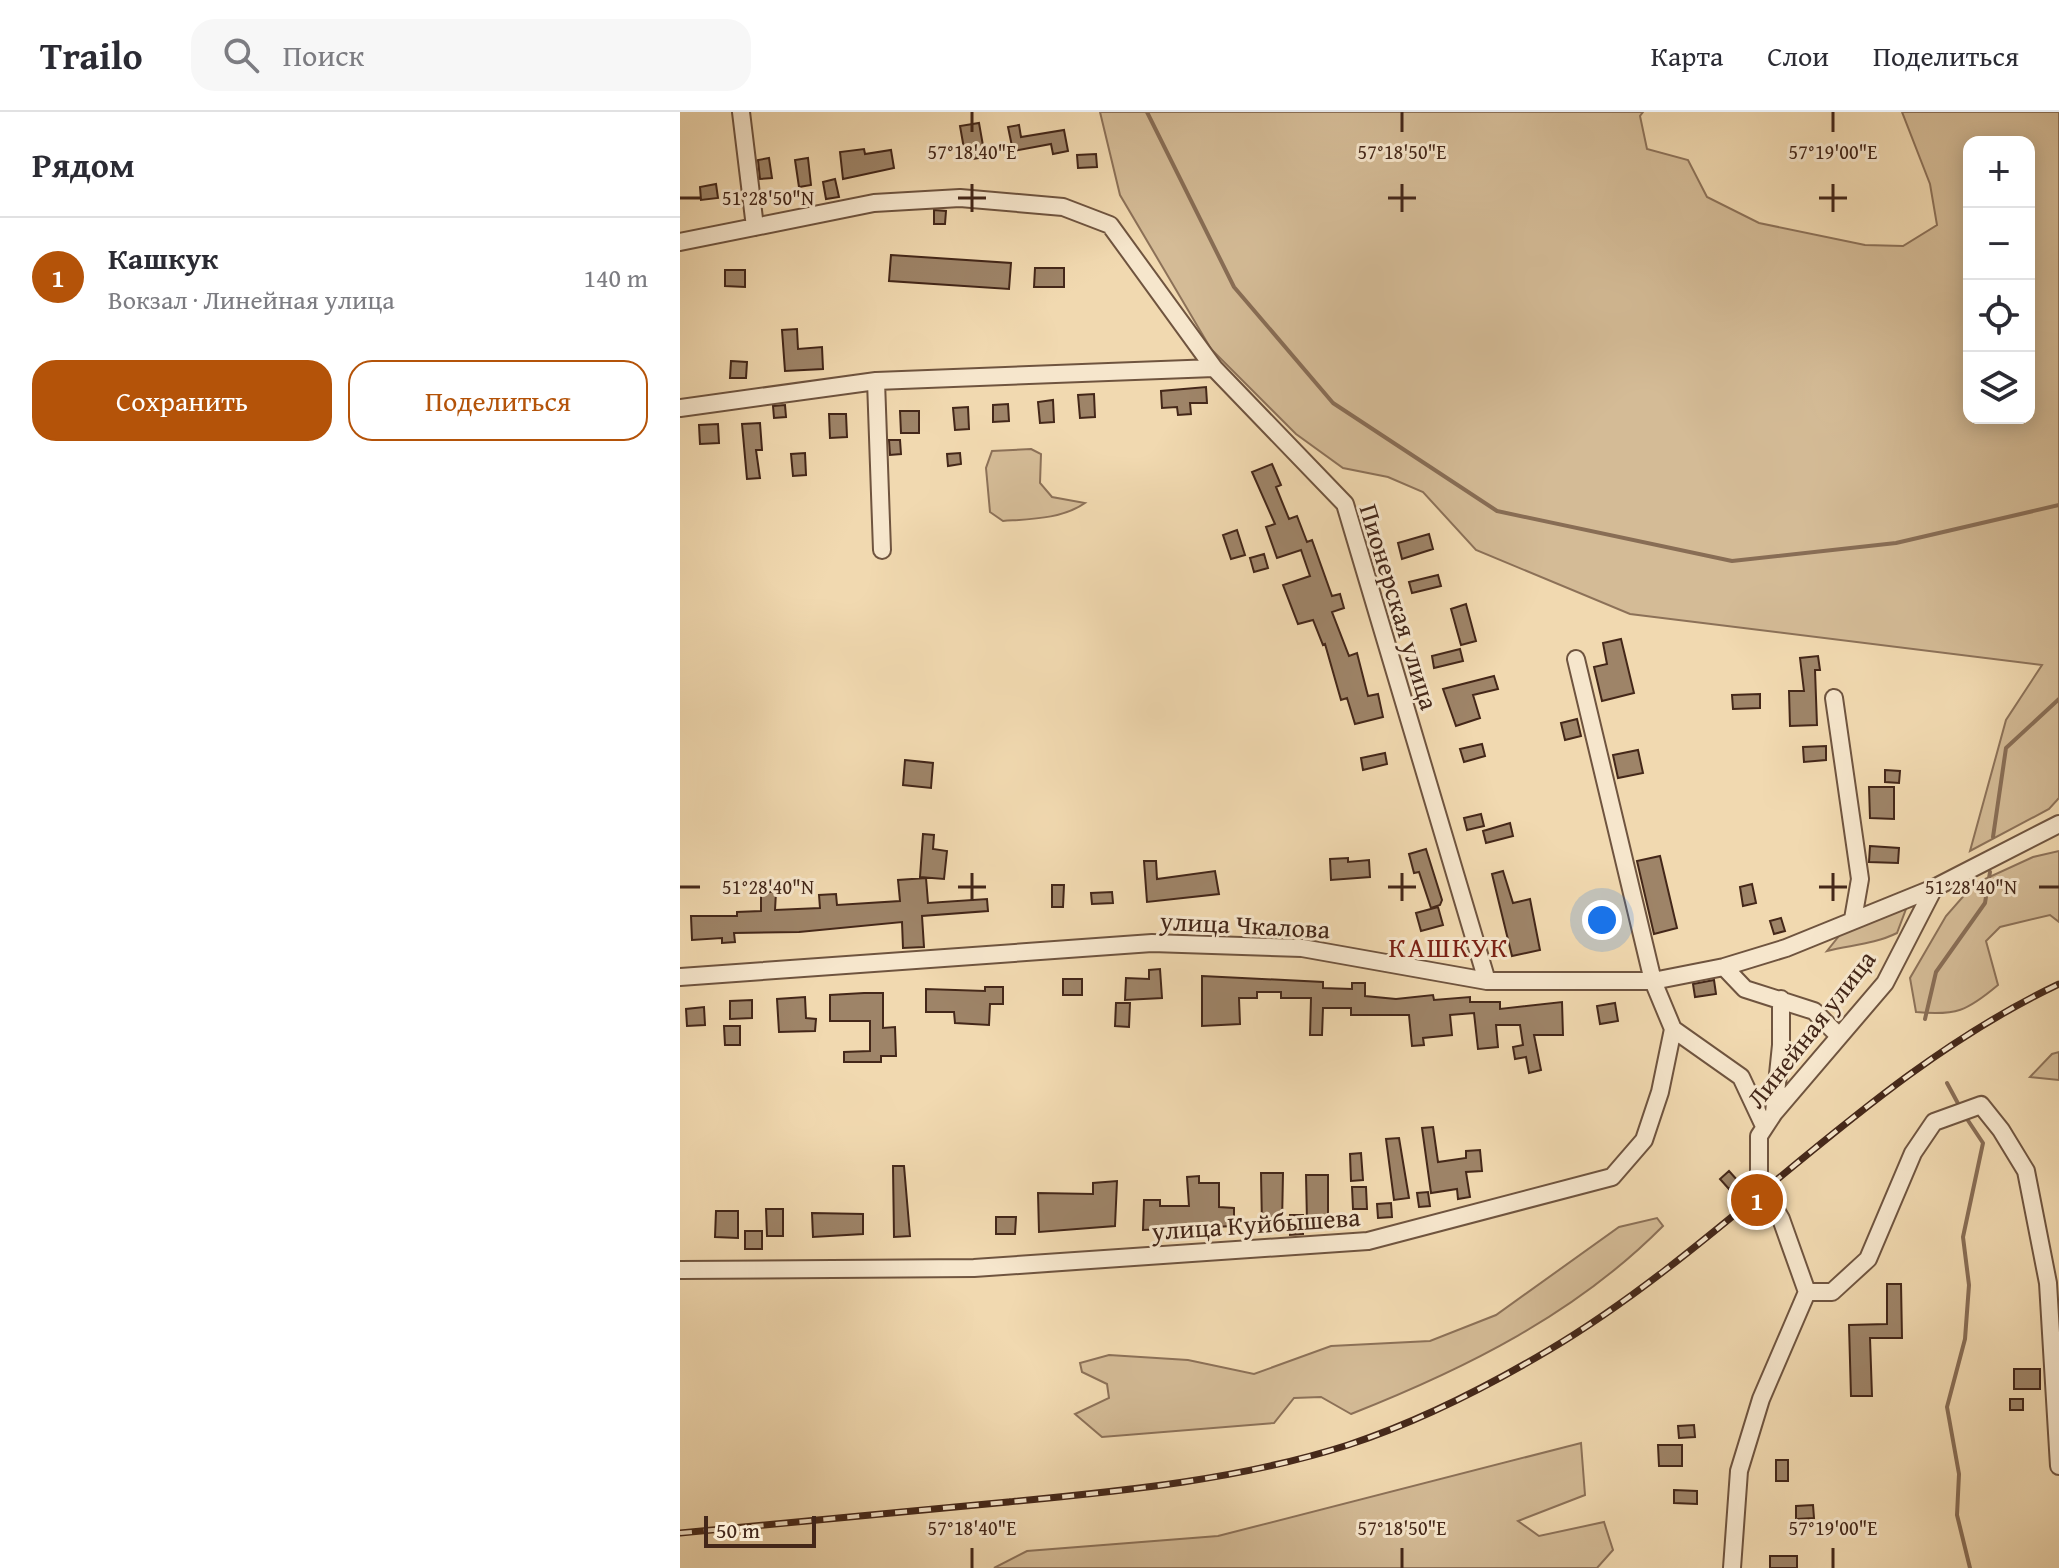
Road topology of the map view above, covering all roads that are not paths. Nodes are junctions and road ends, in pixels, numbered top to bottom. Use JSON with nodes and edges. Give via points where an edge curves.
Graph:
{"nodes":[{"id":1,"x":741,"y":112,"type":"edge"},
{"id":2,"x":755,"y":227,"type":"junction"},
{"id":3,"x":680,"y":242,"type":"edge"},
{"id":4,"x":1214,"y":368,"type":"junction"},
{"id":5,"x":876,"y":381,"type":"junction"},
{"id":6,"x":680,"y":408,"type":"edge"},
{"id":7,"x":882,"y":550,"type":"dead end"},
{"id":8,"x":1576,"y":659,"type":"dead end"},
{"id":9,"x":1834,"y":698,"type":"dead end"},
{"id":10,"x":2059,"y":824,"type":"edge"},
{"id":11,"x":1934,"y":888,"type":"junction"},
{"id":12,"x":1853,"y":919,"type":"junction"},
{"id":13,"x":1724,"y":967,"type":"junction"},
{"id":14,"x":680,"y":977,"type":"edge"},
{"id":15,"x":1487,"y":981,"type":"junction"},
{"id":16,"x":1653,"y":981,"type":"junction"},
{"id":17,"x":1781,"y":999,"type":"junction"},
{"id":18,"x":1673,"y":1029,"type":"junction"},
{"id":19,"x":1838,"y":1035,"type":"junction"},
{"id":20,"x":1769,"y":1120,"type":"junction"},
{"id":21,"x":680,"y":1270,"type":"edge"},
{"id":22,"x":1807,"y":1292,"type":"junction"},
{"id":23,"x":2059,"y":1466,"type":"edge"},
{"id":24,"x":1732,"y":1568,"type":"edge"}],
"edges":[{"from":1,"to":2,"type":"street"},
{"from":2,"to":3,"type":"street"},
{"from":2,"to":4,"type":"street","name":"Пионерская улица","via":[[874,203],[960,198],[1063,207],[1110,225]]},
{"from":4,"to":5,"type":"street"},
{"from":4,"to":15,"type":"street","name":"Пионерская улица","via":[[1345,504]]},
{"from":5,"to":6,"type":"street"},
{"from":5,"to":7,"type":"street"},
{"from":8,"to":16,"type":"street"},
{"from":9,"to":12,"type":"street","via":[[1860,879]]},
{"from":10,"to":11,"type":"street","name":"улица Чкалова"},
{"from":11,"to":12,"type":"street","name":"улица Чкалова"},
{"from":11,"to":19,"type":"street","name":"Линейная улица","via":[[1885,983]]},
{"from":12,"to":13,"type":"street","name":"улица Чкалова"},
{"from":13,"to":16,"type":"street","name":"улица Чкалова"},
{"from":13,"to":17,"type":"street","via":[[1745,989]]},
{"from":14,"to":15,"type":"street","name":"улица Чкалова","via":[[1152,943],[1302,948]]},
{"from":15,"to":16,"type":"street","name":"улица Чкалова"},
{"from":16,"to":18,"type":"street"},
{"from":17,"to":19,"type":"street","via":[[1814,1011]]},
{"from":17,"to":20,"type":"street","via":[[1781,1045]]},
{"from":18,"to":20,"type":"street","via":[[1741,1077]]},
{"from":18,"to":21,"type":"street","name":"улица Куйбышева","via":[[1644,1140],[1612,1177],[1368,1241],[974,1268]]},
{"from":19,"to":20,"type":"street","name":"Линейная улица"},
{"from":20,"to":22,"type":"street","name":"Линейная улица","via":[[1757,1149],[1761,1190],[1781,1219]]},
{"from":22,"to":23,"type":"street","via":[[1832,1292],[1868,1259],[1913,1153],[1934,1122],[1981,1105],[2026,1171],[2048,1283]]},
{"from":22,"to":24,"type":"street","via":[[1761,1399],[1739,1471]]}]}
